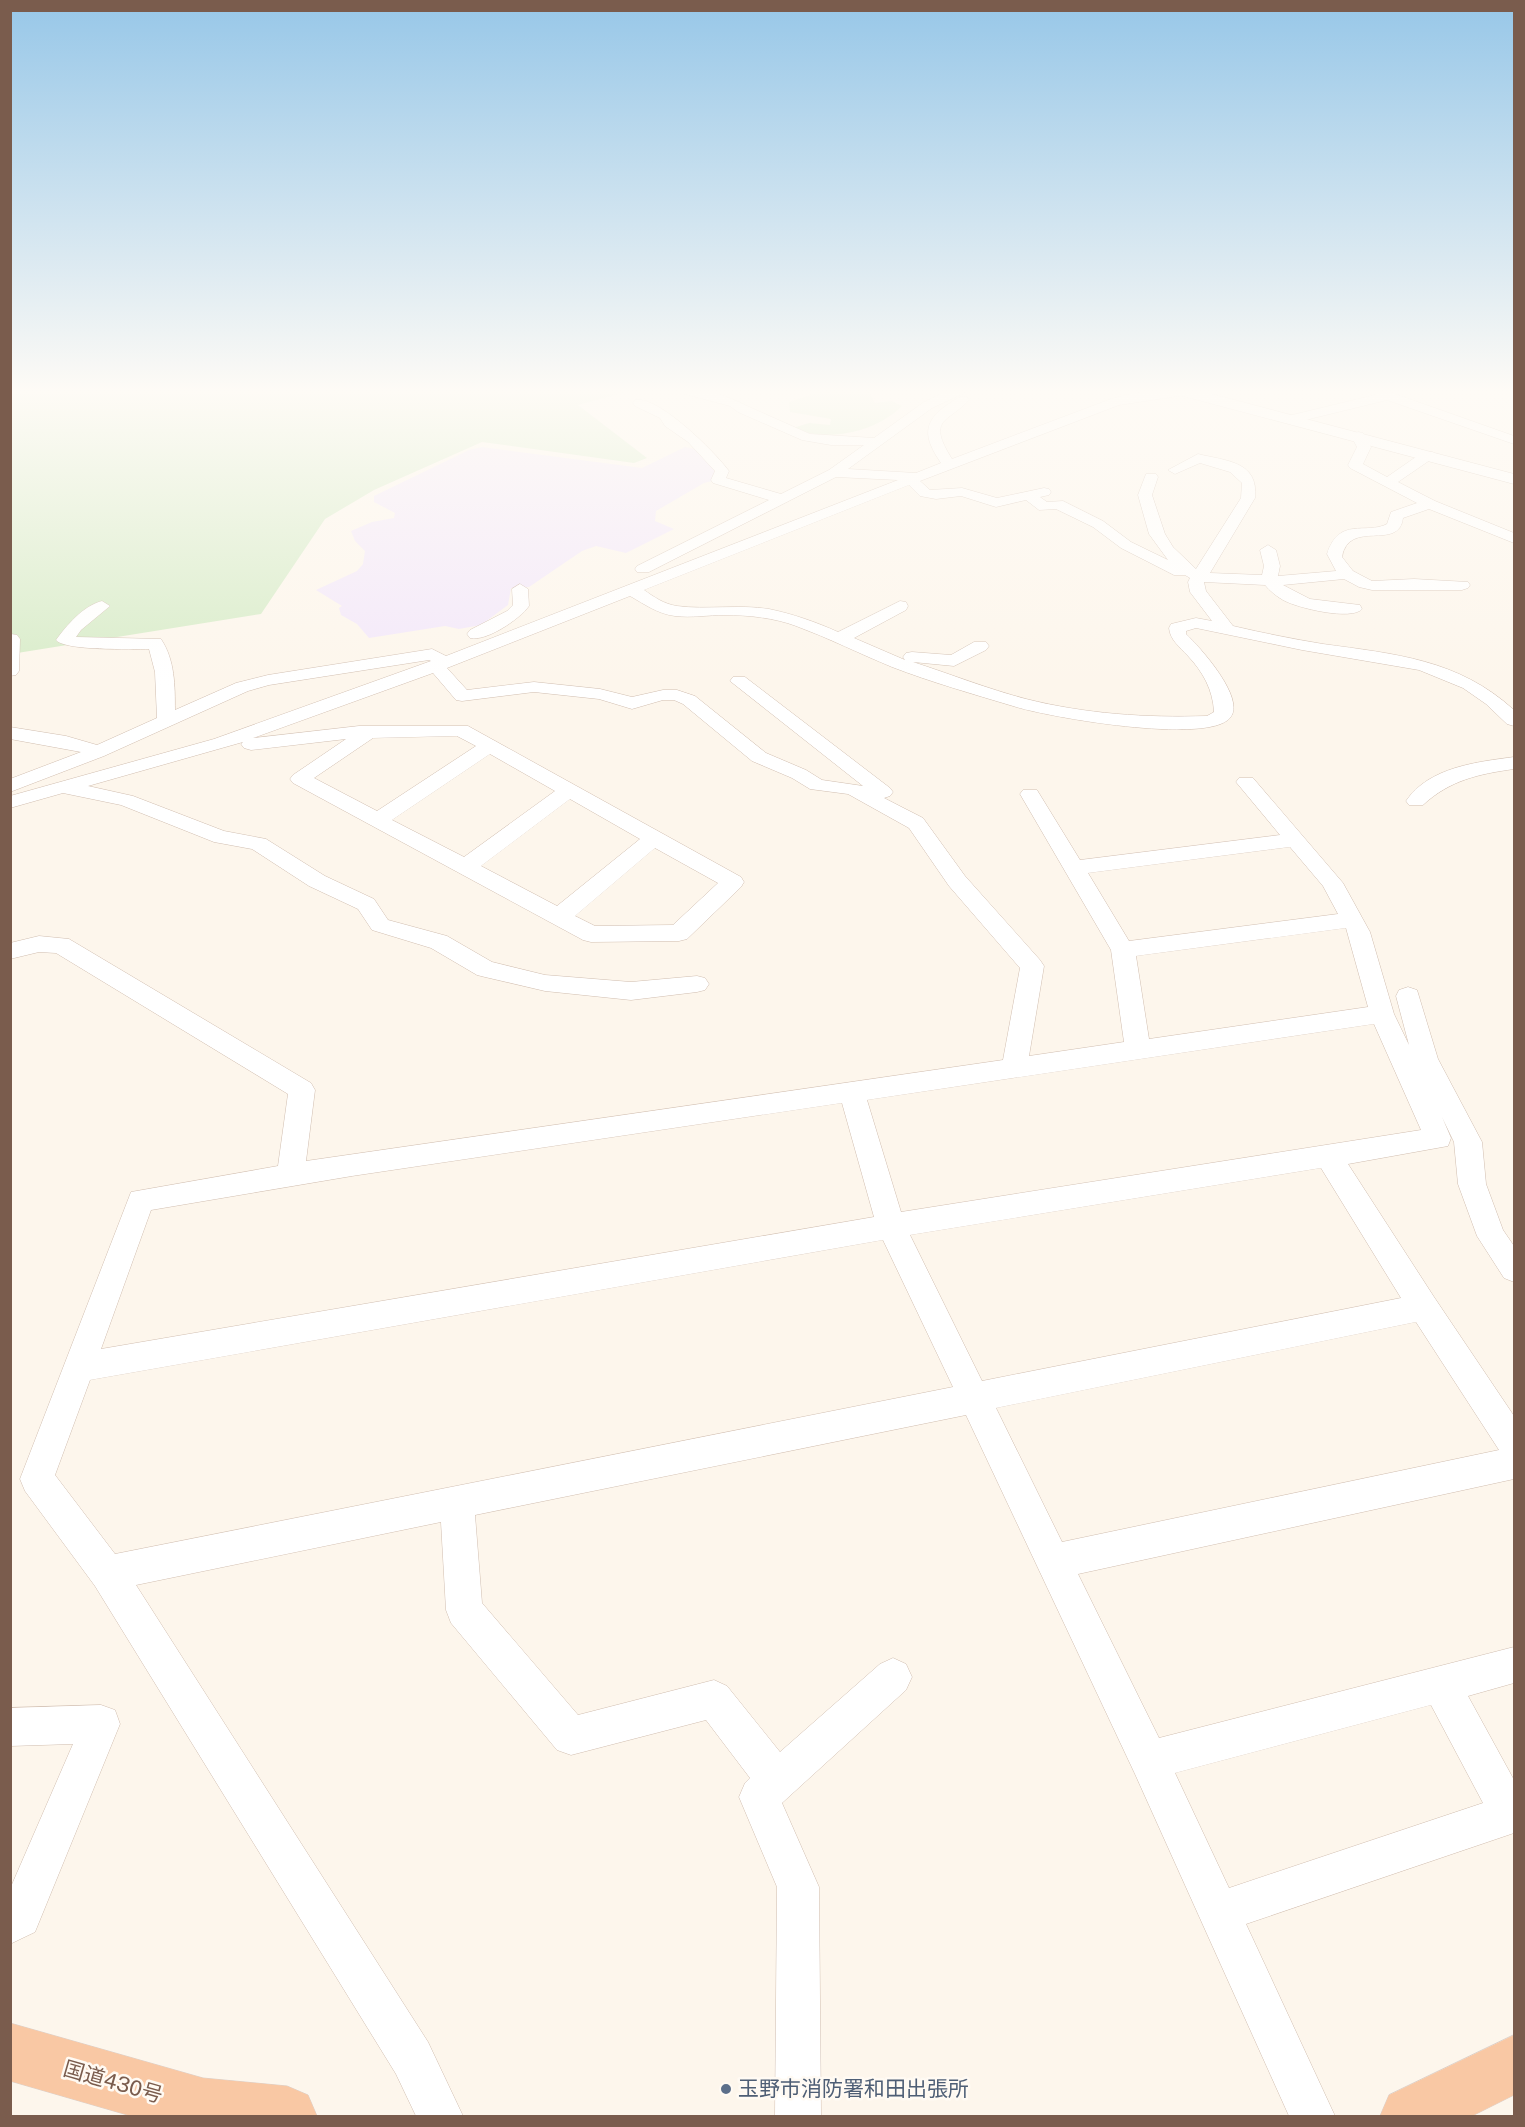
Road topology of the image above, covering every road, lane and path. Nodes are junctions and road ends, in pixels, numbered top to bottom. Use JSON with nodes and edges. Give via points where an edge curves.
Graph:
{"nodes":[{"id":1,"x":745,"y":488,"type":"edge"},
{"id":2,"x":802,"y":488,"type":"edge"},
{"id":3,"x":894,"y":488,"type":"edge"},
{"id":4,"x":923,"y":488,"type":"edge"},
{"id":5,"x":1147,"y":488,"type":"edge"},
{"id":6,"x":1249,"y":488,"type":"edge"},
{"id":7,"x":1399,"y":488,"type":"edge"},
{"id":8,"x":1056,"y":489,"type":"dead end"},
{"id":9,"x":1029,"y":496,"type":"junction"},
{"id":10,"x":781,"y":499,"type":"junction"},
{"id":11,"x":1430,"y":504,"type":"junction"},
{"id":12,"x":1515,"y":538,"type":"edge"},
{"id":13,"x":1268,"y":550,"type":"dead end"},
{"id":14,"x":1347,"y":574,"type":"junction"},
{"id":15,"x":1196,"y":575,"type":"junction"},
{"id":16,"x":1269,"y":580,"type":"junction"},
{"id":17,"x":1462,"y":585,"type":"dead end"},
{"id":18,"x":520,"y":589,"type":"dead end"},
{"id":19,"x":631,"y":589,"type":"junction"},
{"id":20,"x":102,"y":606,"type":"dead end"},
{"id":21,"x":900,"y":606,"type":"dead end"},
{"id":22,"x":1354,"y":609,"type":"dead end"},
{"id":23,"x":574,"y":611,"type":"junction"},
{"id":24,"x":1227,"y":630,"type":"junction"},
{"id":25,"x":844,"y":635,"type":"junction"},
{"id":26,"x":11,"y":639,"type":"edge"},
{"id":27,"x":980,"y":646,"type":"dead end"},
{"id":28,"x":437,"y":661,"type":"junction"},
{"id":29,"x":10,"y":671,"type":"edge"},
{"id":30,"x":739,"y":681,"type":"dead end"},
{"id":31,"x":1515,"y":720,"type":"edge"},
{"id":32,"x":166,"y":721,"type":"junction"},
{"id":33,"x":369,"y":732,"type":"junction"},
{"id":34,"x":10,"y":733,"type":"edge"},
{"id":35,"x":221,"y":743,"type":"junction"},
{"id":36,"x":490,"y":746,"type":"junction"},
{"id":37,"x":97,"y":752,"type":"junction"},
{"id":38,"x":1515,"y":763,"type":"edge"},
{"id":39,"x":1246,"y":783,"type":"dead end"},
{"id":40,"x":10,"y":786,"type":"edge"},
{"id":41,"x":65,"y":788,"type":"junction"},
{"id":42,"x":570,"y":790,"type":"junction"},
{"id":43,"x":1030,"y":794,"type":"dead end"},
{"id":44,"x":1416,"y":801,"type":"dead end"},
{"id":45,"x":10,"y":802,"type":"edge"},
{"id":46,"x":378,"y":820,"type":"junction"},
{"id":47,"x":916,"y":824,"type":"junction"},
{"id":48,"x":655,"y":837,"type":"junction"},
{"id":49,"x":1296,"y":840,"type":"junction"},
{"id":50,"x":465,"y":867,"type":"junction"},
{"id":51,"x":1074,"y":868,"type":"junction"},
{"id":52,"x":559,"y":917,"type":"junction"},
{"id":53,"x":1352,"y":920,"type":"junction"},
{"id":54,"x":1122,"y":950,"type":"junction"},
{"id":55,"x":10,"y":951,"type":"edge"},
{"id":56,"x":697,"y":984,"type":"dead end"},
{"id":57,"x":1408,"y":996,"type":"dead end"},
{"id":58,"x":1382,"y":1014,"type":"junction"},
{"id":59,"x":1138,"y":1051,"type":"junction"},
{"id":60,"x":1014,"y":1067,"type":"junction"},
{"id":61,"x":852,"y":1092,"type":"junction"},
{"id":62,"x":1438,"y":1138,"type":"junction"},
{"id":63,"x":1468,"y":1142,"type":"junction"},
{"id":64,"x":1328,"y":1155,"type":"junction"},
{"id":65,"x":291,"y":1175,"type":"junction"},
{"id":66,"x":891,"y":1226,"type":"junction"},
{"id":67,"x":1515,"y":1269,"type":"edge"},
{"id":68,"x":1423,"y":1307,"type":"junction"},
{"id":69,"x":77,"y":1368,"type":"junction"},
{"id":70,"x":973,"y":1398,"type":"junction"},
{"id":71,"x":1515,"y":1444,"type":"edge"},
{"id":72,"x":1515,"y":1462,"type":"edge"},
{"id":73,"x":457,"y":1503,"type":"junction"},
{"id":74,"x":1053,"y":1562,"type":"junction"},
{"id":75,"x":108,"y":1574,"type":"junction"},
{"id":76,"x":1515,"y":1665,"type":"edge"},
{"id":77,"x":893,"y":1677,"type":"dead end"},
{"id":78,"x":1441,"y":1685,"type":"junction"},
{"id":79,"x":10,"y":1726,"type":"edge"},
{"id":80,"x":1149,"y":1760,"type":"junction"},
{"id":81,"x":777,"y":1781,"type":"junction"},
{"id":82,"x":1219,"y":1912,"type":"junction"},
{"id":83,"x":10,"y":1923,"type":"edge"},
{"id":84,"x":10,"y":2052,"type":"edge"},
{"id":85,"x":1515,"y":2064,"type":"edge"},
{"id":86,"x":200,"y":2112,"type":"edge"},
{"id":87,"x":287,"y":2116,"type":"edge"},
{"id":88,"x":440,"y":2116,"type":"edge"},
{"id":89,"x":798,"y":2116,"type":"edge"},
{"id":90,"x":1312,"y":2116,"type":"edge"},
{"id":91,"x":1410,"y":2116,"type":"edge"}],
"edges":[{"from":1,"to":10,"type":"street"},
{"from":2,"to":10,"type":"street"},
{"from":3,"to":19,"type":"street"},
{"from":4,"to":9,"type":"street","via":[[925,493],[962,492],[996,503]]},
{"from":5,"to":15,"type":"street","via":[[1145,495],[1157,534],[1167,550]]},
{"from":6,"to":15,"type":"street","via":[[1248,498]]},
{"from":7,"to":11,"type":"street"},
{"from":8,"to":9,"type":"street"},
{"from":9,"to":15,"type":"street","via":[[1044,507],[1058,504],[1098,524],[1125,545],[1169,567]]},
{"from":10,"to":23,"type":"street","via":[[614,584]]},
{"from":11,"to":12,"type":"street"},
{"from":11,"to":14,"type":"street","via":[[1396,515],[1395,525],[1390,529],[1359,531],[1346,537],[1335,549],[1334,557]]},
{"from":13,"to":16,"type":"street","via":[[1272,566]]},
{"from":14,"to":16,"type":"street"},
{"from":14,"to":17,"type":"street","via":[[1378,587]]},
{"from":15,"to":16,"type":"street"},
{"from":15,"to":24,"type":"street","via":[[1198,592]]},
{"from":16,"to":22,"type":"street","via":[[1289,599]]},
{"from":18,"to":28,"type":"street","via":[[521,606],[513,615]]},
{"from":19,"to":23,"type":"street"},
{"from":19,"to":25,"type":"street","via":[[656,605],[675,611],[768,614]]},
{"from":20,"to":32,"type":"street","via":[[75,626],[65,640],[116,645],[155,643],[166,676]]},
{"from":21,"to":25,"type":"street"},
{"from":23,"to":28,"type":"street"},
{"from":24,"to":25,"type":"street","via":[[1196,623],[1177,628],[1178,635],[1209,668],[1223,703],[1222,715],[1211,721],[1159,723],[1097,718],[1021,703],[900,664]]},
{"from":24,"to":31,"type":"street","via":[[1420,663],[1469,684],[1495,700]]},
{"from":25,"to":27,"type":"street","via":[[906,657],[954,661]]},
{"from":26,"to":29,"type":"street"},
{"from":28,"to":32,"type":"street","via":[[268,680],[242,687]]},
{"from":28,"to":35,"type":"street"},
{"from":28,"to":47,"type":"street","via":[[462,696],[534,687],[600,694],[632,703],[663,694],[677,695],[707,713],[759,757],[817,785],[853,789]]},
{"from":30,"to":47,"type":"street","via":[[895,801]]},
{"from":32,"to":37,"type":"street"},
{"from":33,"to":35,"type":"street","via":[[246,745]]},
{"from":33,"to":36,"type":"street","via":[[461,730]]},
{"from":33,"to":46,"type":"street","via":[[300,778]]},
{"from":34,"to":37,"type":"street","via":[[82,744]]},
{"from":35,"to":41,"type":"street"},
{"from":36,"to":42,"type":"street"},
{"from":36,"to":46,"type":"street"},
{"from":37,"to":40,"type":"street"},
{"from":38,"to":44,"type":"street","via":[[1446,777]]},
{"from":39,"to":49,"type":"street"},
{"from":41,"to":45,"type":"street"},
{"from":41,"to":56,"type":"street","via":[[126,800],[221,837],[259,844],[317,881],[366,904],[380,925],[439,942],[485,969],[545,983],[630,991]]},
{"from":42,"to":48,"type":"street"},
{"from":42,"to":50,"type":"street"},
{"from":43,"to":51,"type":"street"},
{"from":46,"to":50,"type":"street"},
{"from":47,"to":60,"type":"street","via":[[957,881],[1032,966]]},
{"from":48,"to":52,"type":"street"},
{"from":48,"to":52,"type":"street","via":[[733,882],[679,933],[591,934]]},
{"from":49,"to":51,"type":"street"},
{"from":49,"to":53,"type":"street","via":[[1332,883]]},
{"from":50,"to":52,"type":"street"},
{"from":51,"to":54,"type":"street"},
{"from":53,"to":54,"type":"street"},
{"from":53,"to":58,"type":"street","via":[[1359,932]]},
{"from":54,"to":59,"type":"street"},
{"from":55,"to":65,"type":"street","via":[[39,944],[61,945],[302,1090]]},
{"from":57,"to":63,"type":"street","via":[[1425,1059]]},
{"from":58,"to":59,"type":"street"},
{"from":58,"to":62,"type":"street"},
{"from":59,"to":60,"type":"street"},
{"from":60,"to":61,"type":"street"},
{"from":61,"to":65,"type":"street"},
{"from":61,"to":66,"type":"street"},
{"from":62,"to":63,"type":"street"},
{"from":62,"to":64,"type":"street"},
{"from":63,"to":67,"type":"street","via":[[1472,1184],[1491,1236]]},
{"from":64,"to":66,"type":"street"},
{"from":64,"to":68,"type":"street"},
{"from":65,"to":69,"type":"street","via":[[141,1200]]},
{"from":66,"to":69,"type":"street"},
{"from":66,"to":70,"type":"street"},
{"from":68,"to":70,"type":"street"},
{"from":68,"to":71,"type":"street"},
{"from":69,"to":75,"type":"street","via":[[37,1479]]},
{"from":70,"to":73,"type":"street"},
{"from":70,"to":74,"type":"street"},
{"from":72,"to":74,"type":"street"},
{"from":73,"to":75,"type":"street"},
{"from":73,"to":81,"type":"street","via":[[464,1610],[571,1736],[714,1699]]},
{"from":74,"to":80,"type":"street"},
{"from":75,"to":88,"type":"street","via":[[412,2058]]},
{"from":76,"to":78,"type":"street"},
{"from":77,"to":81,"type":"street"},
{"from":78,"to":80,"type":"street"},
{"from":78,"to":82,"type":"street","via":[[1511,1815]]},
{"from":79,"to":83,"type":"street","via":[[101,1724],[21,1917]]},
{"from":80,"to":82,"type":"street"},
{"from":81,"to":89,"type":"street","via":[[759,1797],[798,1887]]},
{"from":82,"to":90,"type":"street"},
{"from":84,"to":86,"type":"highway","name":"国道430号"},
{"from":85,"to":91,"type":"highway"},
{"from":86,"to":87,"type":"highway","name":"国道430号"}]}
